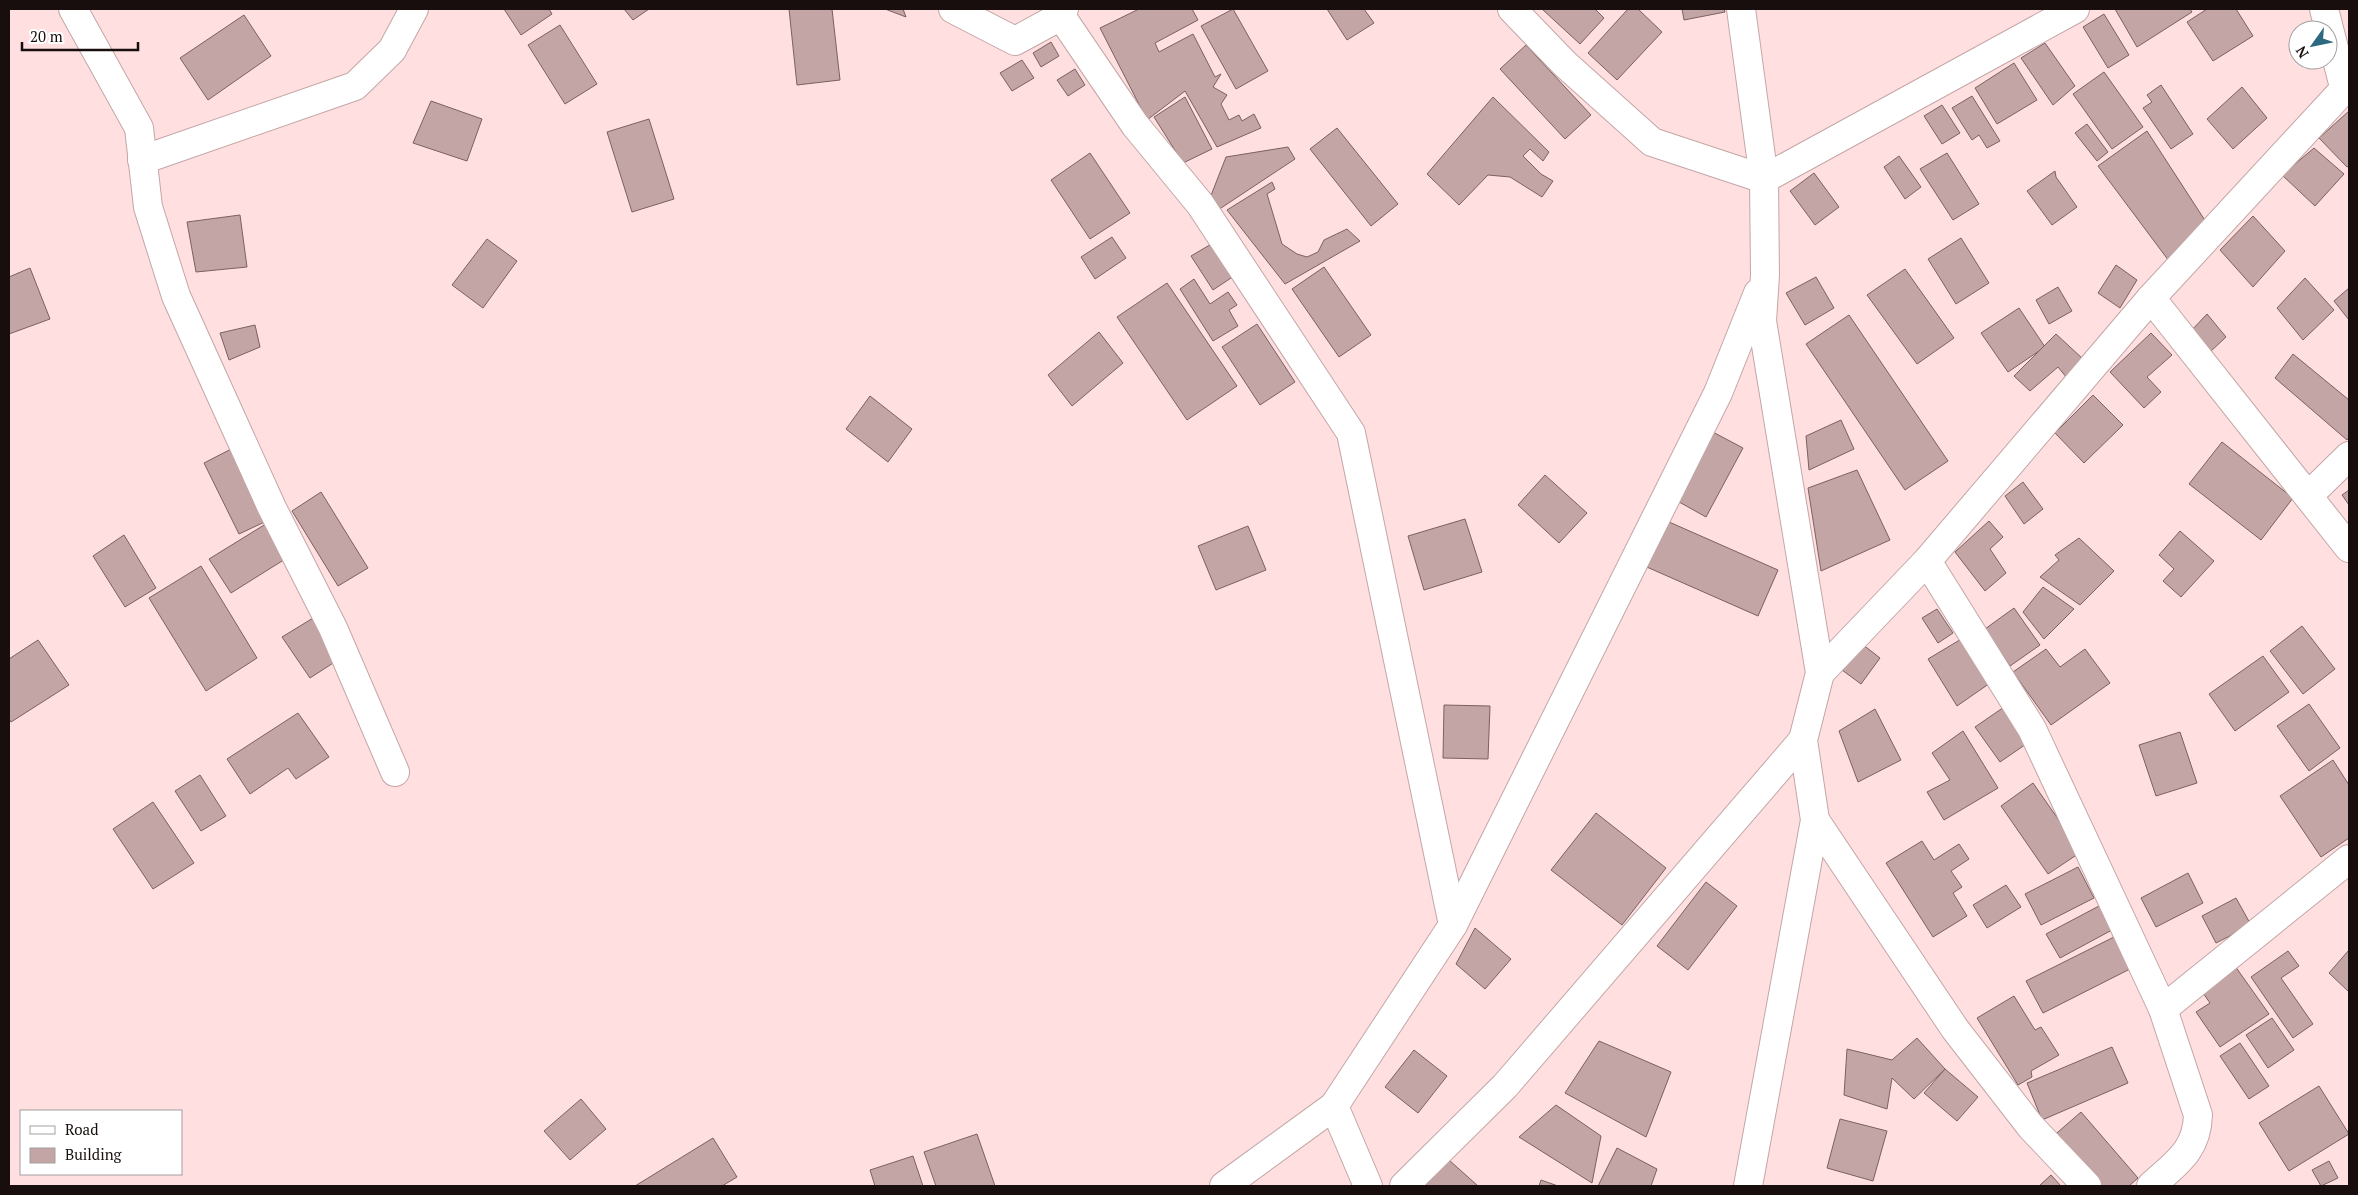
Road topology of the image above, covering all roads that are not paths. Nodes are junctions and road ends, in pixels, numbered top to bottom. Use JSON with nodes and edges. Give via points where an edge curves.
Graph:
{"nodes":[{"id":1,"x":73,"y":9,"type":"edge"},
{"id":2,"x":414,"y":9,"type":"edge"},
{"id":3,"x":953,"y":9,"type":"edge"},
{"id":4,"x":1512,"y":9,"type":"edge"},
{"id":5,"x":1741,"y":9,"type":"edge"},
{"id":6,"x":2075,"y":9,"type":"edge"},
{"id":7,"x":2324,"y":9,"type":"edge"},
{"id":8,"x":1063,"y":12,"type":"edge"},
{"id":9,"x":2347,"y":85,"type":"edge"},
{"id":10,"x":142,"y":160,"type":"junction"},
{"id":11,"x":1764,"y":179,"type":"junction"},
{"id":12,"x":1765,"y":275,"type":"junction"},
{"id":13,"x":2151,"y":298,"type":"junction"},
{"id":14,"x":2349,"y":456,"type":"edge"},
{"id":15,"x":2308,"y":496,"type":"junction"},
{"id":16,"x":2349,"y":548,"type":"edge"},
{"id":17,"x":1927,"y":561,"type":"junction"},
{"id":18,"x":1820,"y":673,"type":"junction"},
{"id":19,"x":1803,"y":740,"type":"junction"},
{"id":20,"x":395,"y":772,"type":"dead end"},
{"id":21,"x":1815,"y":820,"type":"junction"},
{"id":22,"x":2349,"y":859,"type":"edge"},
{"id":23,"x":1454,"y":925,"type":"junction"},
{"id":24,"x":2163,"y":1009,"type":"junction"},
{"id":25,"x":1334,"y":1106,"type":"junction"},
{"id":26,"x":1224,"y":1186,"type":"edge"},
{"id":27,"x":1368,"y":1186,"type":"edge"},
{"id":28,"x":1404,"y":1186,"type":"edge"},
{"id":29,"x":1748,"y":1186,"type":"edge"},
{"id":30,"x":2087,"y":1186,"type":"edge"},
{"id":31,"x":2151,"y":1186,"type":"edge"}],
"edges":[{"from":1,"to":10,"type":"street","via":[[139,128]]},
{"from":2,"to":10,"type":"street","via":[[392,50],[355,86]]},
{"from":3,"to":8,"type":"street","via":[[1015,41]]},
{"from":4,"to":11,"type":"street","via":[[1565,64],[1652,142]]},
{"from":5,"to":11,"type":"street"},
{"from":6,"to":11,"type":"street"},
{"from":7,"to":9,"type":"street"},
{"from":8,"to":23,"type":"street","via":[[1135,125],[1200,204],[1351,433]]},
{"from":9,"to":13,"type":"street"},
{"from":10,"to":20,"type":"street","via":[[148,207],[176,296],[272,508],[333,628]]},
{"from":11,"to":12,"type":"street"},
{"from":12,"to":18,"type":"street","via":[[1762,321]]},
{"from":12,"to":23,"type":"street","via":[[1718,392]]},
{"from":13,"to":15,"type":"street"},
{"from":13,"to":17,"type":"street"},
{"from":14,"to":15,"type":"street"},
{"from":15,"to":16,"type":"street"},
{"from":17,"to":18,"type":"street"},
{"from":17,"to":24,"type":"street","via":[[2032,729]]},
{"from":18,"to":19,"type":"street"},
{"from":19,"to":21,"type":"street"},
{"from":19,"to":28,"type":"street","via":[[1505,1086]]},
{"from":21,"to":29,"type":"street"},
{"from":21,"to":30,"type":"street","via":[[1955,1030],[2031,1127]]},
{"from":22,"to":24,"type":"street"},
{"from":23,"to":25,"type":"street"},
{"from":24,"to":31,"type":"street","via":[[2198,1115],[2198,1132],[2190,1149]]},
{"from":25,"to":26,"type":"street"},
{"from":25,"to":27,"type":"street"}]}
